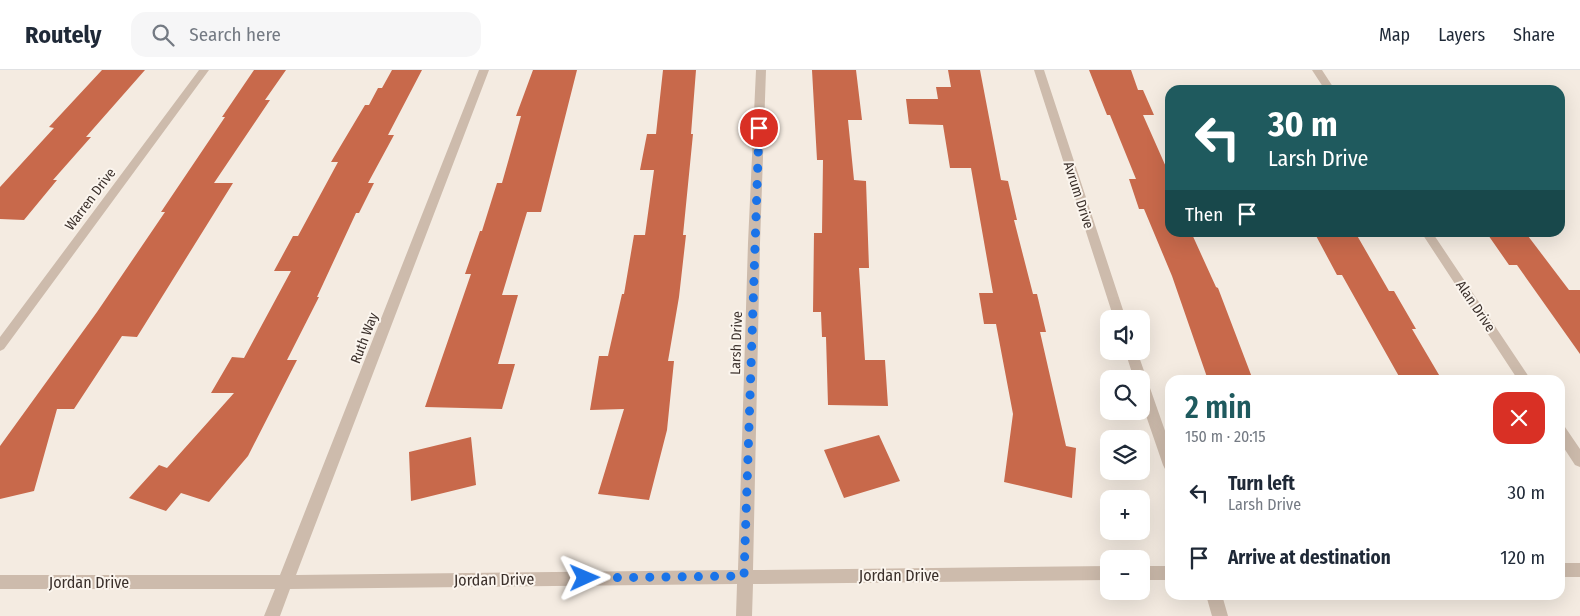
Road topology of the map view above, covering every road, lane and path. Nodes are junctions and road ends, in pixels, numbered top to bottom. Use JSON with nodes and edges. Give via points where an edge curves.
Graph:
{"nodes":[{"id":1,"x":204,"y":70,"type":"edge"},
{"id":2,"x":484,"y":70,"type":"edge"},
{"id":3,"x":761,"y":70,"type":"edge"},
{"id":4,"x":1039,"y":70,"type":"edge"},
{"id":5,"x":1316,"y":70,"type":"edge"},
{"id":6,"x":1326,"y":85,"type":"edge"},
{"id":7,"x":1429,"y":237,"type":"edge"},
{"id":8,"x":1117,"y":310,"type":"edge"},
{"id":9,"x":0,"y":346,"type":"edge"},
{"id":10,"x":1523,"y":375,"type":"edge"},
{"id":11,"x":1150,"y":406,"type":"edge"},
{"id":12,"x":1565,"y":438,"type":"edge"},
{"id":13,"x":1165,"y":450,"type":"edge"},
{"id":14,"x":1580,"y":461,"type":"edge"},
{"id":15,"x":1565,"y":570,"type":"edge"},
{"id":16,"x":1580,"y":570,"type":"edge"},
{"id":17,"x":1100,"y":573,"type":"edge"},
{"id":18,"x":1150,"y":573,"type":"edge"},
{"id":19,"x":1165,"y":573,"type":"edge"},
{"id":20,"x":744,"y":576,"type":"junction"},
{"id":21,"x":0,"y":582,"type":"edge"},
{"id":22,"x":286,"y":582,"type":"junction"},
{"id":23,"x":1215,"y":600,"type":"edge"},
{"id":24,"x":272,"y":616,"type":"edge"},
{"id":25,"x":744,"y":616,"type":"edge"},
{"id":26,"x":1220,"y":616,"type":"edge"}],
"edges":[{"from":1,"to":9,"type":"street","name":"Warren Drive"},
{"from":2,"to":22,"type":"street","name":"Ruth Way"},
{"from":3,"to":20,"type":"street","name":"Larsh Drive"},
{"from":4,"to":8,"type":"street","name":"Avrum Drive"},
{"from":5,"to":6,"type":"street"},
{"from":7,"to":10,"type":"street","name":"Alan Drive"},
{"from":11,"to":13,"type":"street"},
{"from":12,"to":14,"type":"street"},
{"from":15,"to":16,"type":"street"},
{"from":17,"to":20,"type":"street","name":"Jordan Drive"},
{"from":18,"to":19,"type":"street"},
{"from":20,"to":22,"type":"street","name":"Jordan Drive"},
{"from":20,"to":25,"type":"street","name":"Larsh Drive"},
{"from":21,"to":22,"type":"street","name":"Jordan Drive"},
{"from":22,"to":24,"type":"street","name":"Ruth Way"},
{"from":23,"to":26,"type":"street"}]}
